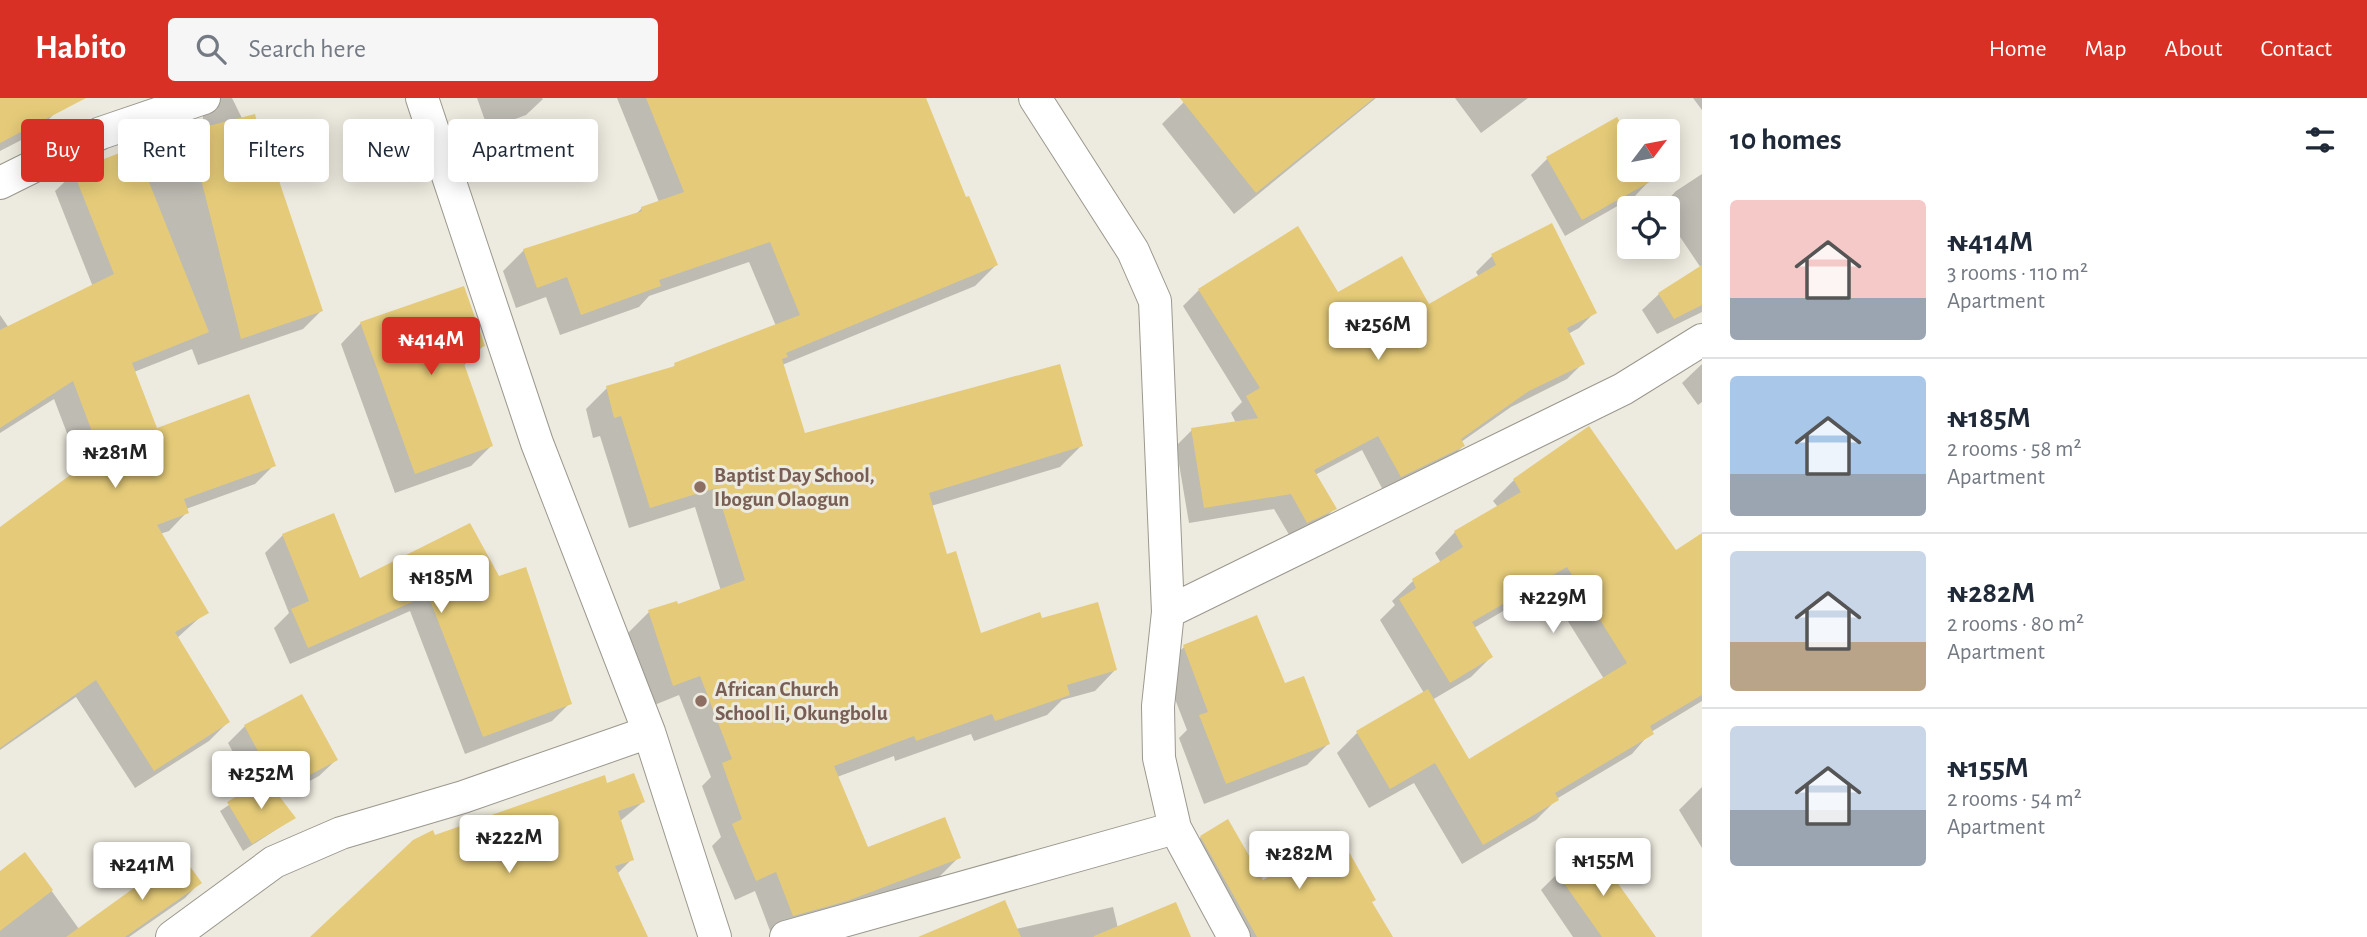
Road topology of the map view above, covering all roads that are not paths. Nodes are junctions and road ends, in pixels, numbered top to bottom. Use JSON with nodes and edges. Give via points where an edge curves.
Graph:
{"nodes":[{"id":1,"x":204,"y":98,"type":"edge"},
{"id":2,"x":422,"y":98,"type":"edge"},
{"id":3,"x":1035,"y":98,"type":"edge"},
{"id":4,"x":0,"y":183,"type":"edge"},
{"id":5,"x":1702,"y":340,"type":"edge"},
{"id":6,"x":1168,"y":612,"type":"junction"},
{"id":7,"x":649,"y":732,"type":"junction"},
{"id":8,"x":1175,"y":828,"type":"junction"},
{"id":9,"x":172,"y":937,"type":"edge"},
{"id":10,"x":715,"y":937,"type":"edge"},
{"id":11,"x":786,"y":937,"type":"edge"},
{"id":12,"x":1234,"y":937,"type":"edge"}],
"edges":[{"from":1,"to":4,"type":"street","via":[[101,133]]},
{"from":2,"to":7,"type":"street","via":[[537,443]]},
{"from":3,"to":6,"type":"street","via":[[1133,251],[1155,302]]},
{"from":5,"to":6,"type":"street","via":[[1623,389]]},
{"from":6,"to":8,"type":"street","via":[[1158,706],[1159,758]]},
{"from":7,"to":9,"type":"street","via":[[463,797],[341,832],[274,862]]},
{"from":7,"to":10,"type":"street"},
{"from":8,"to":11,"type":"street"},
{"from":8,"to":12,"type":"street"}]}
